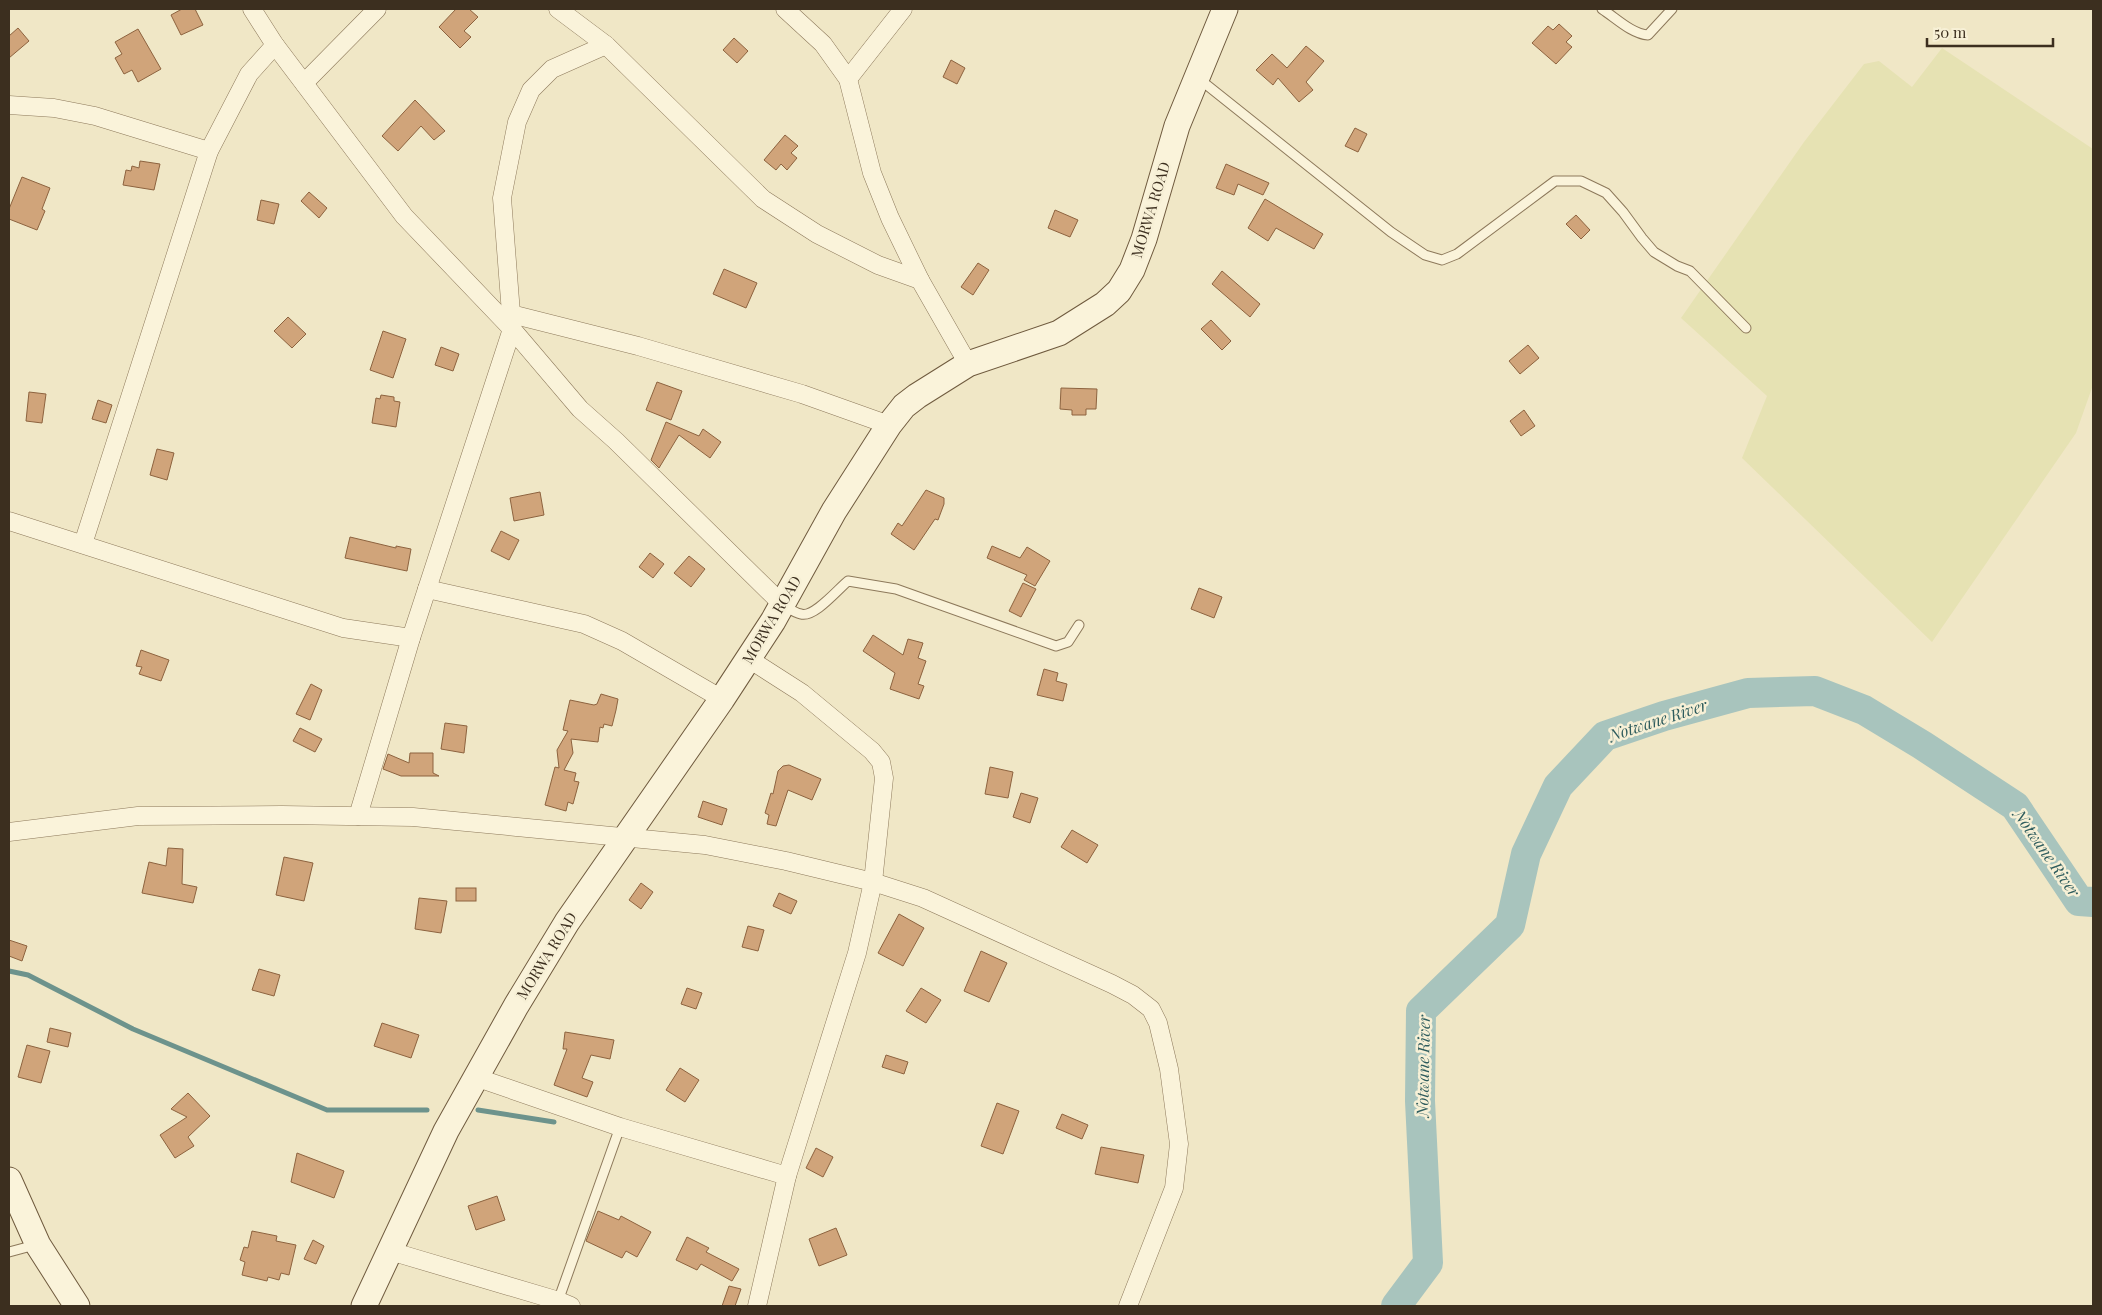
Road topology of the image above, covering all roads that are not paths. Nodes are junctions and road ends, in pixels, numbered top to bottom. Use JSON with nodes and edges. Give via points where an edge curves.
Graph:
{"nodes":[{"id":1,"x":252,"y":9,"type":"edge"},
{"id":2,"x":377,"y":9,"type":"edge"},
{"id":3,"x":558,"y":9,"type":"edge"},
{"id":4,"x":785,"y":9,"type":"edge"},
{"id":5,"x":903,"y":9,"type":"edge"},
{"id":6,"x":1225,"y":9,"type":"edge"},
{"id":7,"x":1602,"y":9,"type":"edge"},
{"id":8,"x":1672,"y":9,"type":"edge"},
{"id":9,"x":275,"y":45,"type":"junction"},
{"id":10,"x":606,"y":45,"type":"junction"},
{"id":11,"x":1196,"y":77,"type":"junction"},
{"id":12,"x":848,"y":79,"type":"junction"},
{"id":13,"x":304,"y":83,"type":"junction"},
{"id":14,"x":9,"y":105,"type":"edge"},
{"id":15,"x":209,"y":150,"type":"junction"},
{"id":16,"x":920,"y":280,"type":"junction"},
{"id":17,"x":511,"y":321,"type":"junction"},
{"id":18,"x":1746,"y":328,"type":"dead end"},
{"id":19,"x":968,"y":364,"type":"junction"},
{"id":20,"x":889,"y":425,"type":"junction"},
{"id":21,"x":9,"y":521,"type":"edge"},
{"id":22,"x":84,"y":544,"type":"junction"},
{"id":23,"x":427,"y":589,"type":"junction"},
{"id":24,"x":783,"y":605,"type":"junction"},
{"id":25,"x":1079,"y":625,"type":"dead end"},
{"id":26,"x":411,"y":638,"type":"junction"},
{"id":27,"x":749,"y":658,"type":"junction"},
{"id":28,"x":722,"y":699,"type":"junction"},
{"id":29,"x":358,"y":816,"type":"junction"},
{"id":30,"x":9,"y":832,"type":"edge"},
{"id":31,"x":625,"y":838,"type":"junction"},
{"id":32,"x":874,"y":882,"type":"junction"},
{"id":33,"x":475,"y":1077,"type":"junction"},
{"id":34,"x":620,"y":1127,"type":"junction"},
{"id":35,"x":787,"y":1176,"type":"junction"},
{"id":36,"x":9,"y":1180,"type":"edge"},
{"id":37,"x":38,"y":1245,"type":"junction"},
{"id":38,"x":390,"y":1251,"type":"junction"},
{"id":39,"x":9,"y":1252,"type":"edge"},
{"id":40,"x":562,"y":1304,"type":"edge"},
{"id":41,"x":77,"y":1306,"type":"edge"},
{"id":42,"x":364,"y":1306,"type":"edge"},
{"id":43,"x":757,"y":1306,"type":"edge"},
{"id":44,"x":1128,"y":1306,"type":"edge"}],
"edges":[{"from":1,"to":9,"type":"street"},
{"from":2,"to":13,"type":"street"},
{"from":3,"to":10,"type":"street"},
{"from":4,"to":12,"type":"street","via":[[823,44]]},
{"from":5,"to":12,"type":"street"},
{"from":6,"to":11,"type":"main road","name":"MORWA ROAD"},
{"from":7,"to":8,"type":"lane","via":[[1634,31],[1648,35]]},
{"from":9,"to":13,"type":"street"},
{"from":9,"to":15,"type":"street","via":[[249,74]]},
{"from":10,"to":16,"type":"street","via":[[763,199],[816,234],[878,265]]},
{"from":10,"to":17,"type":"street","via":[[552,70],[531,90],[516,122],[502,198]]},
{"from":11,"to":18,"type":"lane","via":[[1391,232],[1425,255],[1442,260],[1457,254],[1555,181],[1581,181],[1606,193],[1654,252],[1690,271]]},
{"from":11,"to":19,"type":"main road","name":"MORWA ROAD","via":[[1177,126],[1144,239],[1132,270],[1119,291],[1100,308],[1059,333]]},
{"from":12,"to":16,"type":"street","via":[[872,173]]},
{"from":13,"to":17,"type":"street","via":[[404,216]]},
{"from":14,"to":15,"type":"street","via":[[54,108],[95,116]]},
{"from":15,"to":22,"type":"street"},
{"from":16,"to":19,"type":"street"},
{"from":17,"to":20,"type":"street","via":[[638,346],[793,391]]},
{"from":17,"to":23,"type":"street"},
{"from":17,"to":24,"type":"street","via":[[580,409]]},
{"from":19,"to":20,"type":"main road","name":"MORWA ROAD","via":[[904,406]]},
{"from":20,"to":24,"type":"main road","name":"MORWA ROAD","via":[[834,511]]},
{"from":21,"to":22,"type":"street"},
{"from":22,"to":26,"type":"street","via":[[343,628]]},
{"from":23,"to":26,"type":"street"},
{"from":23,"to":28,"type":"street","via":[[584,624],[622,641]]},
{"from":24,"to":25,"type":"lane","via":[[808,615],[848,581],[896,589],[1056,646],[1068,642]]},
{"from":24,"to":27,"type":"main road","name":"MORWA ROAD"},
{"from":26,"to":29,"type":"street"},
{"from":27,"to":28,"type":"main road","name":"MORWA ROAD"},
{"from":27,"to":32,"type":"street","via":[[802,693],[881,762],[884,778]]},
{"from":28,"to":31,"type":"main road","name":"MORWA ROAD"},
{"from":29,"to":30,"type":"street","via":[[138,816]]},
{"from":29,"to":31,"type":"street","via":[[413,817]]},
{"from":31,"to":32,"type":"street","via":[[705,845]]},
{"from":31,"to":33,"type":"main road","name":"MORWA ROAD","via":[[567,922]]},
{"from":32,"to":35,"type":"street","via":[[857,953]]},
{"from":32,"to":44,"type":"street","via":[[923,898],[1010,936],[1134,995],[1151,1009],[1158,1023],[1169,1069],[1179,1144],[1174,1188]]},
{"from":33,"to":34,"type":"street"},
{"from":33,"to":38,"type":"main road","name":"MORWA ROAD"},
{"from":34,"to":35,"type":"street"},
{"from":34,"to":40,"type":"lane"},
{"from":35,"to":43,"type":"street"},
{"from":36,"to":37,"type":"main road"},
{"from":37,"to":39,"type":"lane"},
{"from":37,"to":41,"type":"main road"},
{"from":38,"to":40,"type":"street"},
{"from":38,"to":42,"type":"main road","name":"MORWA ROAD"}]}
